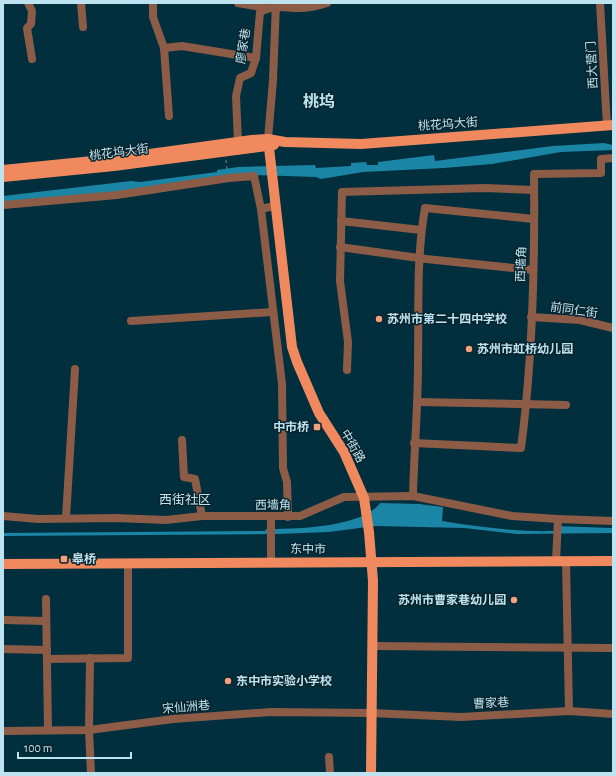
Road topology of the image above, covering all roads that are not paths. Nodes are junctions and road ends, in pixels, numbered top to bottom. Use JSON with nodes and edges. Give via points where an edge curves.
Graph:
{"nodes":[{"id":1,"x":28,"y":3,"type":"edge"},
{"id":2,"x":81,"y":3,"type":"edge"},
{"id":3,"x":153,"y":3,"type":"edge"},
{"id":4,"x":238,"y":3,"type":"edge"},
{"id":5,"x":327,"y":3,"type":"edge"},
{"id":6,"x":600,"y":3,"type":"edge"},
{"id":7,"x":276,"y":5,"type":"edge"},
{"id":8,"x":266,"y":8,"type":"junction"},
{"id":9,"x":83,"y":27,"type":"dead end"},
{"id":10,"x":164,"y":48,"type":"junction"},
{"id":11,"x":256,"y":58,"type":"junction"},
{"id":12,"x":32,"y":60,"type":"dead end"},
{"id":13,"x":169,"y":116,"type":"dead end"},
{"id":14,"x":610,"y":125,"type":"edge"},
{"id":15,"x":238,"y":142,"type":"junction"},
{"id":16,"x":268,"y":142,"type":"junction"},
{"id":17,"x":613,"y":158,"type":"edge"},
{"id":18,"x":3,"y":170,"type":"edge"},
{"id":19,"x":3,"y":177,"type":"edge"},
{"id":20,"x":534,"y":190,"type":"junction"},
{"id":21,"x":3,"y":204,"type":"edge"},
{"id":22,"x":274,"y":206,"type":"junction"},
{"id":23,"x":260,"y":209,"type":"junction"},
{"id":24,"x":534,"y":219,"type":"junction"},
{"id":25,"x":341,"y":221,"type":"junction"},
{"id":26,"x":421,"y":230,"type":"junction"},
{"id":27,"x":340,"y":247,"type":"junction"},
{"id":28,"x":420,"y":258,"type":"junction"},
{"id":29,"x":533,"y":270,"type":"junction"},
{"id":30,"x":273,"y":312,"type":"junction"},
{"id":31,"x":531,"y":317,"type":"junction"},
{"id":32,"x":131,"y":321,"type":"dead end"},
{"id":33,"x":613,"y":328,"type":"edge"},
{"id":34,"x":75,"y":369,"type":"dead end"},
{"id":35,"x":348,"y":370,"type":"dead end"},
{"id":36,"x":418,"y":402,"type":"junction"},
{"id":37,"x":526,"y":405,"type":"junction"},
{"id":38,"x":566,"y":405,"type":"dead end"},
{"id":39,"x":182,"y":440,"type":"dead end"},
{"id":40,"x":414,"y":443,"type":"junction"},
{"id":41,"x":413,"y":496,"type":"junction"},
{"id":42,"x":364,"y":502,"type":"junction"},
{"id":43,"x":3,"y":516,"type":"edge"},
{"id":44,"x":202,"y":516,"type":"junction"},
{"id":45,"x":288,"y":517,"type":"junction"},
{"id":46,"x":66,"y":518,"type":"junction"},
{"id":47,"x":271,"y":521,"type":"junction"},
{"id":48,"x":558,"y":521,"type":"junction"},
{"id":49,"x":613,"y":521,"type":"edge"},
{"id":50,"x":561,"y":561,"type":"junction"},
{"id":51,"x":613,"y":561,"type":"edge"},
{"id":52,"x":272,"y":562,"type":"junction"},
{"id":53,"x":372,"y":563,"type":"junction"},
{"id":54,"x":3,"y":564,"type":"edge"},
{"id":55,"x":128,"y":565,"type":"junction"},
{"id":56,"x":46,"y":599,"type":"dead end"},
{"id":57,"x":3,"y":620,"type":"edge"},
{"id":58,"x":46,"y":620,"type":"junction"},
{"id":59,"x":372,"y":646,"type":"junction"},
{"id":60,"x":567,"y":647,"type":"junction"},
{"id":61,"x":613,"y":648,"type":"edge"},
{"id":62,"x":3,"y":649,"type":"edge"},
{"id":63,"x":47,"y":650,"type":"junction"},
{"id":64,"x":90,"y":658,"type":"junction"},
{"id":65,"x":47,"y":659,"type":"junction"},
{"id":66,"x":569,"y":711,"type":"junction"},
{"id":67,"x":371,"y":712,"type":"junction"},
{"id":68,"x":613,"y":714,"type":"edge"},
{"id":69,"x":48,"y":730,"type":"junction"},
{"id":70,"x":89,"y":730,"type":"junction"},
{"id":71,"x":3,"y":731,"type":"edge"},
{"id":72,"x":329,"y":757,"type":"dead end"},
{"id":73,"x":91,"y":773,"type":"edge"},
{"id":74,"x":330,"y":773,"type":"edge"},
{"id":75,"x":371,"y":773,"type":"edge"}],
"edges":[{"from":1,"to":12,"type":"street","via":[[32,11],[31,24],[27,28]]},
{"from":2,"to":9,"type":"street"},
{"from":3,"to":10,"type":"street","via":[[153,17]]},
{"from":4,"to":8,"type":"street"},
{"from":5,"to":7,"type":"street","via":[[316,7],[297,8]]},
{"from":6,"to":14,"type":"street","name":"西大营门"},
{"from":7,"to":8,"type":"street"},
{"from":7,"to":16,"type":"street"},
{"from":8,"to":11,"type":"street","name":"廖家巷","via":[[260,12]]},
{"from":10,"to":11,"type":"street","via":[[182,46]]},
{"from":10,"to":13,"type":"street"},
{"from":11,"to":15,"type":"street","name":"廖家巷","via":[[251,73],[240,78],[236,96]]},
{"from":14,"to":16,"type":"main road","name":"桃花坞大街","via":[[375,143]]},
{"from":15,"to":16,"type":"main road","name":"桃花坞大街"},
{"from":15,"to":18,"type":"main road","name":"桃花坞大街","via":[[113,159]]},
{"from":16,"to":19,"type":"main road","name":"桃花坞大街","via":[[107,167]]},
{"from":16,"to":22,"type":"main road","name":"中街路"},
{"from":17,"to":20,"type":"street","name":"西墙角","via":[[601,159],[601,173],[534,174]]},
{"from":20,"to":24,"type":"street","name":"西墙角"},
{"from":20,"to":25,"type":"street","via":[[485,188],[342,192]]},
{"from":21,"to":23,"type":"street","via":[[118,195],[254,176]]},
{"from":22,"to":23,"type":"street"},
{"from":22,"to":42,"type":"main road","name":"中街路","via":[[288,317],[297,362],[319,413],[344,452]]},
{"from":23,"to":30,"type":"street"},
{"from":24,"to":26,"type":"street","via":[[425,208]]},
{"from":24,"to":29,"type":"street","name":"西墙角"},
{"from":25,"to":26,"type":"street"},
{"from":25,"to":27,"type":"street"},
{"from":26,"to":28,"type":"street"},
{"from":27,"to":28,"type":"street"},
{"from":27,"to":35,"type":"street","via":[[340,280],[348,342]]},
{"from":28,"to":29,"type":"street"},
{"from":28,"to":36,"type":"street"},
{"from":29,"to":31,"type":"street","name":"西墙角"},
{"from":30,"to":32,"type":"street"},
{"from":30,"to":45,"type":"street","via":[[282,384],[283,468],[287,482]]},
{"from":31,"to":33,"type":"street","name":"前同仁街","via":[[580,320]]},
{"from":31,"to":37,"type":"street","name":"西墙角"},
{"from":34,"to":46,"type":"street"},
{"from":36,"to":37,"type":"street"},
{"from":36,"to":40,"type":"street"},
{"from":37,"to":38,"type":"street"},
{"from":37,"to":40,"type":"street","name":"西墙角","via":[[521,448]]},
{"from":39,"to":44,"type":"street","via":[[184,477],[195,479]]},
{"from":40,"to":41,"type":"street"},
{"from":41,"to":42,"type":"street","name":"西墙角"},
{"from":41,"to":48,"type":"street","name":"西墙角","via":[[512,516]]},
{"from":42,"to":45,"type":"street","name":"西墙角","via":[[344,497],[300,516]]},
{"from":42,"to":53,"type":"main road","name":"中街路"},
{"from":43,"to":46,"type":"street","name":"西墙角"},
{"from":44,"to":46,"type":"street","name":"西墙角","via":[[166,520]]},
{"from":44,"to":47,"type":"street","name":"西墙角"},
{"from":45,"to":47,"type":"street","name":"西墙角"},
{"from":47,"to":52,"type":"street"},
{"from":48,"to":49,"type":"street","name":"西墙角"},
{"from":48,"to":50,"type":"street","via":[[557,535]]},
{"from":50,"to":51,"type":"main road","name":"东中市"},
{"from":50,"to":53,"type":"main road","name":"东中市"},
{"from":50,"to":60,"type":"street"},
{"from":52,"to":53,"type":"main road","name":"东中市"},
{"from":52,"to":55,"type":"main road","name":"东中市"},
{"from":53,"to":59,"type":"main road","name":"中街路"},
{"from":54,"to":55,"type":"main road","name":"东中市"},
{"from":55,"to":64,"type":"street","via":[[128,658]]},
{"from":56,"to":58,"type":"street"},
{"from":57,"to":58,"type":"street"},
{"from":58,"to":63,"type":"street"},
{"from":59,"to":60,"type":"street"},
{"from":59,"to":67,"type":"main road","name":"中街路"},
{"from":60,"to":61,"type":"street"},
{"from":60,"to":66,"type":"street"},
{"from":62,"to":63,"type":"street"},
{"from":63,"to":65,"type":"street"},
{"from":64,"to":65,"type":"street"},
{"from":64,"to":70,"type":"street"},
{"from":65,"to":69,"type":"street"},
{"from":66,"to":67,"type":"street","name":"曹家巷","via":[[461,717]]},
{"from":66,"to":68,"type":"street","name":"曹家巷"},
{"from":67,"to":70,"type":"street","name":"宋仙洲巷","via":[[271,712],[173,719]]},
{"from":67,"to":75,"type":"main road","name":"中街路"},
{"from":69,"to":70,"type":"street","name":"宋仙洲巷"},
{"from":69,"to":71,"type":"street","name":"宋仙洲巷"},
{"from":70,"to":73,"type":"street"},
{"from":72,"to":74,"type":"street"}]}
